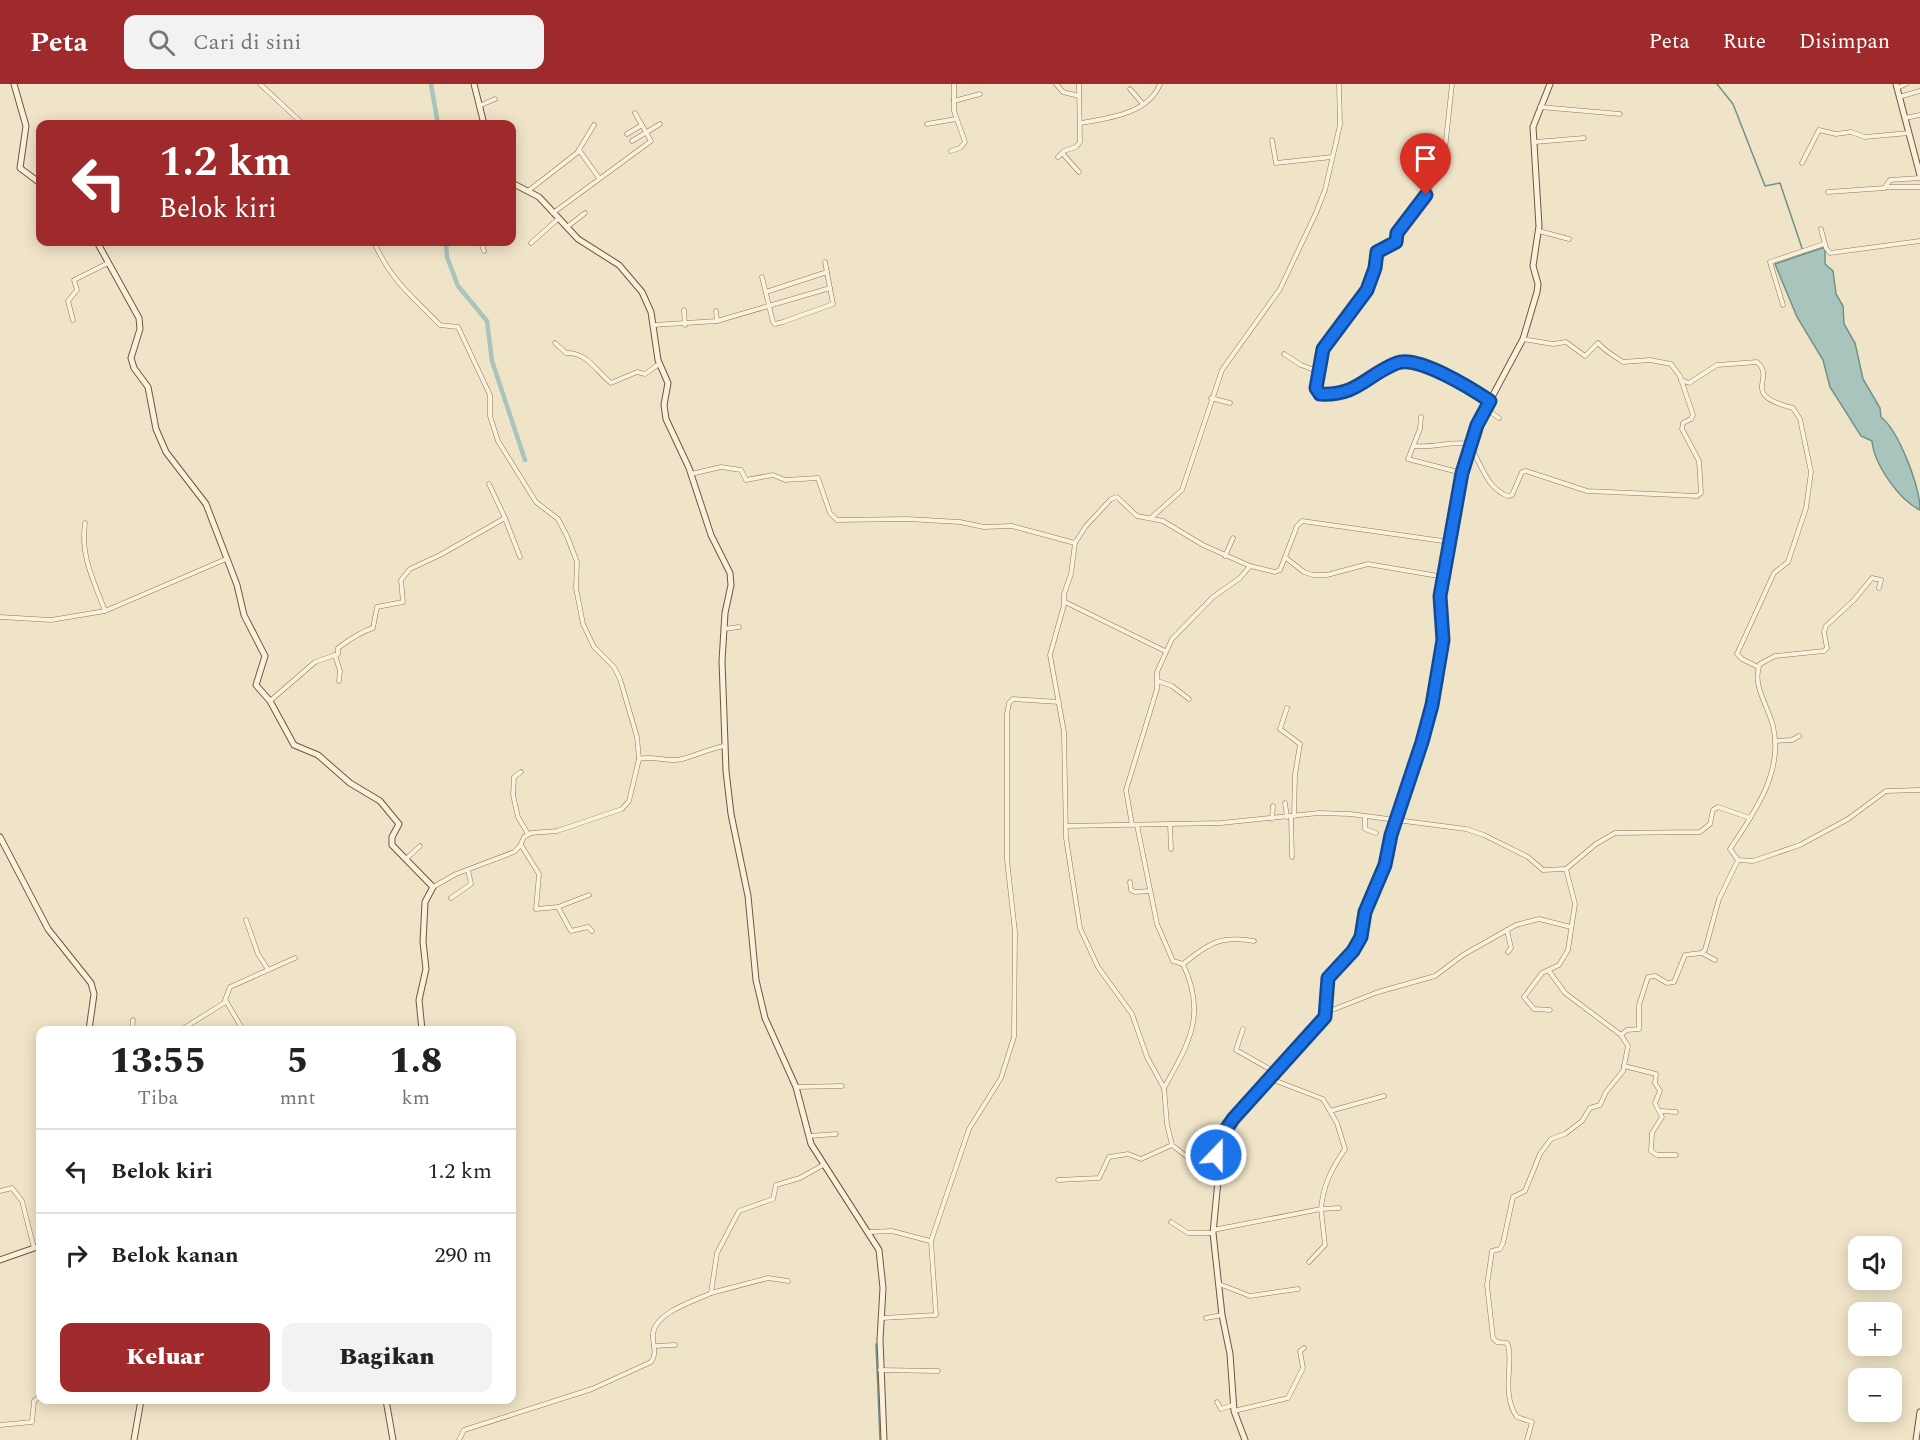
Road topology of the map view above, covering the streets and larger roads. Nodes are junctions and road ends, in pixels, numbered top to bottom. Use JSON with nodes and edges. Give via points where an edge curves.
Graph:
{"nodes":[{"id":1,"x":14,"y":84,"type":"edge"},
{"id":2,"x":260,"y":84,"type":"edge"},
{"id":3,"x":474,"y":84,"type":"edge"},
{"id":4,"x":954,"y":84,"type":"edge"},
{"id":5,"x":1056,"y":84,"type":"edge"},
{"id":6,"x":1079,"y":84,"type":"edge"},
{"id":7,"x":1160,"y":84,"type":"edge"},
{"id":8,"x":1339,"y":84,"type":"edge"},
{"id":9,"x":1452,"y":84,"type":"edge"},
{"id":10,"x":1550,"y":84,"type":"edge"},
{"id":11,"x":1906,"y":84,"type":"edge"},
{"id":12,"x":1896,"y":86,"type":"edge"},
{"id":13,"x":1130,"y":89,"type":"dead end"},
{"id":14,"x":1920,"y":91,"type":"edge"},
{"id":15,"x":980,"y":94,"type":"dead end"},
{"id":16,"x":1079,"y":96,"type":"junction"},
{"id":17,"x":1899,"y":97,"type":"junction"},
{"id":18,"x":495,"y":99,"type":"dead end"},
{"id":19,"x":954,"y":101,"type":"junction"},
{"id":20,"x":1143,"y":104,"type":"junction"},
{"id":21,"x":480,"y":106,"type":"junction"},
{"id":22,"x":1539,"y":107,"type":"junction"},
{"id":23,"x":635,"y":113,"type":"dead end"},
{"id":24,"x":1620,"y":114,"type":"dead end"},
{"id":25,"x":1920,"y":115,"type":"edge"},
{"id":26,"x":1905,"y":118,"type":"junction"},
{"id":27,"x":956,"y":119,"type":"junction"},
{"id":28,"x":299,"y":120,"type":"edge"},
{"id":29,"x":482,"y":120,"type":"edge"},
{"id":30,"x":1081,"y":123,"type":"junction"},
{"id":31,"x":660,"y":124,"type":"dead end"},
{"id":32,"x":927,"y":124,"type":"dead end"},
{"id":33,"x":594,"y":125,"type":"dead end"},
{"id":34,"x":642,"y":125,"type":"junction"},
{"id":35,"x":646,"y":132,"type":"junction"},
{"id":36,"x":1909,"y":133,"type":"junction"},
{"id":37,"x":627,"y":134,"type":"dead end"},
{"id":38,"x":1584,"y":138,"type":"dead end"},
{"id":39,"x":1272,"y":140,"type":"dead end"},
{"id":40,"x":632,"y":141,"type":"dead end"},
{"id":41,"x":1535,"y":142,"type":"junction"},
{"id":42,"x":579,"y":150,"type":"junction"},
{"id":43,"x":951,"y":151,"type":"dead end"},
{"id":44,"x":1062,"y":153,"type":"junction"},
{"id":45,"x":1058,"y":157,"type":"dead end"},
{"id":46,"x":1332,"y":157,"type":"junction"},
{"id":47,"x":1802,"y":163,"type":"dead end"},
{"id":48,"x":1079,"y":172,"type":"dead end"},
{"id":49,"x":1920,"y":176,"type":"edge"},
{"id":50,"x":599,"y":178,"type":"junction"},
{"id":51,"x":36,"y":180,"type":"edge"},
{"id":52,"x":516,"y":187,"type":"edge"},
{"id":53,"x":1920,"y":187,"type":"edge"},
{"id":54,"x":1885,"y":188,"type":"junction"},
{"id":55,"x":528,"y":191,"type":"junction"},
{"id":56,"x":1828,"y":192,"type":"dead end"},
{"id":57,"x":553,"y":213,"type":"junction"},
{"id":58,"x":585,"y":213,"type":"dead end"},
{"id":59,"x":558,"y":219,"type":"junction"},
{"id":60,"x":567,"y":228,"type":"junction"},
{"id":61,"x":1821,"y":229,"type":"dead end"},
{"id":62,"x":1539,"y":231,"type":"junction"},
{"id":63,"x":1569,"y":239,"type":"dead end"},
{"id":64,"x":1920,"y":241,"type":"edge"},
{"id":65,"x":531,"y":243,"type":"dead end"},
{"id":66,"x":1824,"y":244,"type":"junction"},
{"id":67,"x":99,"y":246,"type":"edge"},
{"id":68,"x":377,"y":246,"type":"edge"},
{"id":69,"x":482,"y":246,"type":"edge"},
{"id":70,"x":484,"y":251,"type":"dead end"},
{"id":71,"x":825,"y":261,"type":"dead end"},
{"id":72,"x":109,"y":262,"type":"junction"},
{"id":73,"x":827,"y":272,"type":"junction"},
{"id":74,"x":762,"y":277,"type":"dead end"},
{"id":75,"x":830,"y":288,"type":"junction"},
{"id":76,"x":765,"y":291,"type":"junction"},
{"id":77,"x":1783,"y":305,"type":"dead end"},
{"id":78,"x":768,"y":307,"type":"junction"},
{"id":79,"x":684,"y":310,"type":"dead end"},
{"id":80,"x":716,"y":311,"type":"dead end"},
{"id":81,"x":74,"y":320,"type":"dead end"},
{"id":82,"x":717,"y":321,"type":"junction"},
{"id":83,"x":685,"y":325,"type":"junction"},
{"id":84,"x":652,"y":326,"type":"junction"},
{"id":85,"x":1523,"y":339,"type":"junction"},
{"id":86,"x":555,"y":343,"type":"dead end"},
{"id":87,"x":1284,"y":354,"type":"dead end"},
{"id":88,"x":660,"y":364,"type":"junction"},
{"id":89,"x":1317,"y":371,"type":"junction"},
{"id":90,"x":1680,"y":380,"type":"junction"},
{"id":91,"x":1211,"y":398,"type":"junction"},
{"id":92,"x":1490,"y":401,"type":"junction"},
{"id":93,"x":1230,"y":403,"type":"dead end"},
{"id":94,"x":1486,"y":410,"type":"junction"},
{"id":95,"x":1420,"y":417,"type":"dead end"},
{"id":96,"x":1498,"y":418,"type":"dead end"},
{"id":97,"x":1469,"y":445,"type":"junction"},
{"id":98,"x":1414,"y":446,"type":"junction"},
{"id":99,"x":1462,"y":473,"type":"junction"},
{"id":100,"x":691,"y":474,"type":"junction"},
{"id":101,"x":489,"y":484,"type":"dead end"},
{"id":102,"x":505,"y":518,"type":"junction"},
{"id":103,"x":1151,"y":518,"type":"junction"},
{"id":104,"x":85,"y":523,"type":"dead end"},
{"id":105,"x":1233,"y":538,"type":"dead end"},
{"id":106,"x":1450,"y":542,"type":"junction"},
{"id":107,"x":1075,"y":543,"type":"junction"},
{"id":108,"x":1225,"y":556,"type":"junction"},
{"id":109,"x":520,"y":557,"type":"dead end"},
{"id":110,"x":1286,"y":558,"type":"junction"},
{"id":111,"x":226,"y":559,"type":"junction"},
{"id":112,"x":1250,"y":566,"type":"junction"},
{"id":113,"x":1444,"y":578,"type":"junction"},
{"id":114,"x":1879,"y":588,"type":"dead end"},
{"id":115,"x":1065,"y":602,"type":"junction"},
{"id":116,"x":105,"y":611,"type":"junction"},
{"id":117,"x":0,"y":617,"type":"edge"},
{"id":118,"x":739,"y":627,"type":"dead end"},
{"id":119,"x":724,"y":629,"type":"junction"},
{"id":120,"x":1165,"y":651,"type":"junction"},
{"id":121,"x":335,"y":656,"type":"junction"},
{"id":122,"x":1758,"y":667,"type":"junction"},
{"id":123,"x":339,"y":681,"type":"dead end"},
{"id":124,"x":1158,"y":681,"type":"junction"},
{"id":125,"x":1189,"y":699,"type":"dead end"},
{"id":126,"x":270,"y":701,"type":"junction"},
{"id":127,"x":1059,"y":702,"type":"junction"},
{"id":128,"x":1287,"y":708,"type":"dead end"},
{"id":129,"x":1799,"y":736,"type":"dead end"},
{"id":130,"x":1775,"y":741,"type":"junction"},
{"id":131,"x":724,"y":746,"type":"junction"},
{"id":132,"x":639,"y":759,"type":"junction"},
{"id":133,"x":521,"y":772,"type":"dead end"},
{"id":134,"x":1920,"y":790,"type":"edge"},
{"id":135,"x":1285,"y":803,"type":"dead end"},
{"id":136,"x":1273,"y":806,"type":"dead end"},
{"id":137,"x":1290,"y":817,"type":"junction"},
{"id":138,"x":1365,"y":817,"type":"junction"},
{"id":139,"x":1750,"y":818,"type":"junction"},
{"id":140,"x":1272,"y":819,"type":"junction"},
{"id":141,"x":1395,"y":821,"type":"junction"},
{"id":142,"x":1170,"y":824,"type":"junction"},
{"id":143,"x":1135,"y":825,"type":"junction"},
{"id":144,"x":1066,"y":826,"type":"junction"},
{"id":145,"x":1376,"y":833,"type":"dead end"},
{"id":146,"x":528,"y":834,"type":"junction"},
{"id":147,"x":0,"y":837,"type":"edge"},
{"id":148,"x":520,"y":844,"type":"junction"},
{"id":149,"x":420,"y":846,"type":"dead end"},
{"id":150,"x":1171,"y":849,"type":"dead end"},
{"id":151,"x":1292,"y":857,"type":"dead end"},
{"id":152,"x":406,"y":859,"type":"junction"},
{"id":153,"x":1737,"y":860,"type":"junction"},
{"id":154,"x":1566,"y":869,"type":"junction"},
{"id":155,"x":468,"y":870,"type":"junction"},
{"id":156,"x":1130,"y":882,"type":"dead end"},
{"id":157,"x":433,"y":886,"type":"junction"},
{"id":158,"x":1150,"y":891,"type":"junction"},
{"id":159,"x":589,"y":895,"type":"dead end"},
{"id":160,"x":451,"y":898,"type":"dead end"},
{"id":161,"x":558,"y":907,"type":"junction"},
{"id":162,"x":246,"y":920,"type":"dead end"},
{"id":163,"x":1571,"y":927,"type":"junction"},
{"id":164,"x":1507,"y":930,"type":"junction"},
{"id":165,"x":592,"y":931,"type":"dead end"},
{"id":166,"x":1254,"y":941,"type":"dead end"},
{"id":167,"x":1508,"y":952,"type":"dead end"},
{"id":168,"x":1702,"y":953,"type":"junction"},
{"id":169,"x":295,"y":958,"type":"dead end"},
{"id":170,"x":1714,"y":960,"type":"dead end"},
{"id":171,"x":1183,"y":964,"type":"junction"},
{"id":172,"x":267,"y":968,"type":"junction"},
{"id":173,"x":1548,"y":970,"type":"junction"},
{"id":174,"x":226,"y":1001,"type":"junction"},
{"id":175,"x":1550,"y":1010,"type":"dead end"},
{"id":176,"x":1326,"y":1012,"type":"junction"},
{"id":177,"x":133,"y":1020,"type":"dead end"},
{"id":178,"x":89,"y":1026,"type":"edge"},
{"id":179,"x":132,"y":1026,"type":"edge"},
{"id":180,"x":187,"y":1026,"type":"edge"},
{"id":181,"x":241,"y":1026,"type":"edge"},
{"id":182,"x":421,"y":1026,"type":"edge"},
{"id":183,"x":1243,"y":1029,"type":"dead end"},
{"id":184,"x":1621,"y":1035,"type":"junction"},
{"id":185,"x":1624,"y":1066,"type":"junction"},
{"id":186,"x":1276,"y":1072,"type":"junction"},
{"id":187,"x":1271,"y":1079,"type":"junction"},
{"id":188,"x":842,"y":1086,"type":"dead end"},
{"id":189,"x":796,"y":1087,"type":"junction"},
{"id":190,"x":1164,"y":1088,"type":"junction"},
{"id":191,"x":1384,"y":1096,"type":"dead end"},
{"id":192,"x":1330,"y":1111,"type":"junction"},
{"id":193,"x":1661,"y":1111,"type":"junction"},
{"id":194,"x":1676,"y":1112,"type":"dead end"},
{"id":195,"x":836,"y":1134,"type":"dead end"},
{"id":196,"x":808,"y":1136,"type":"junction"},
{"id":197,"x":1172,"y":1145,"type":"junction"},
{"id":198,"x":1676,"y":1155,"type":"dead end"},
{"id":199,"x":823,"y":1165,"type":"junction"},
{"id":200,"x":1058,"y":1180,"type":"dead end"},
{"id":201,"x":1218,"y":1181,"type":"junction"},
{"id":202,"x":0,"y":1191,"type":"edge"},
{"id":203,"x":1339,"y":1208,"type":"dead end"},
{"id":204,"x":1321,"y":1209,"type":"junction"},
{"id":205,"x":1171,"y":1222,"type":"dead end"},
{"id":206,"x":869,"y":1232,"type":"junction"},
{"id":207,"x":1213,"y":1232,"type":"junction"},
{"id":208,"x":931,"y":1241,"type":"junction"},
{"id":209,"x":36,"y":1244,"type":"edge"},
{"id":210,"x":36,"y":1247,"type":"edge"},
{"id":211,"x":0,"y":1260,"type":"edge"},
{"id":212,"x":1309,"y":1262,"type":"dead end"},
{"id":213,"x":788,"y":1281,"type":"dead end"},
{"id":214,"x":1218,"y":1283,"type":"junction"},
{"id":215,"x":1298,"y":1290,"type":"dead end"},
{"id":216,"x":711,"y":1293,"type":"junction"},
{"id":217,"x":1222,"y":1315,"type":"junction"},
{"id":218,"x":882,"y":1318,"type":"junction"},
{"id":219,"x":1206,"y":1318,"type":"dead end"},
{"id":220,"x":675,"y":1345,"type":"dead end"},
{"id":221,"x":654,"y":1346,"type":"junction"},
{"id":222,"x":1304,"y":1348,"type":"dead end"},
{"id":223,"x":880,"y":1370,"type":"junction"},
{"id":224,"x":938,"y":1371,"type":"dead end"},
{"id":225,"x":36,"y":1399,"type":"edge"},
{"id":226,"x":1217,"y":1402,"type":"dead end"},
{"id":227,"x":140,"y":1404,"type":"edge"},
{"id":228,"x":387,"y":1404,"type":"edge"},
{"id":229,"x":1233,"y":1408,"type":"junction"},
{"id":230,"x":1920,"y":1412,"type":"edge"},
{"id":231,"x":0,"y":1425,"type":"edge"},
{"id":232,"x":134,"y":1440,"type":"edge"},
{"id":233,"x":393,"y":1440,"type":"edge"},
{"id":234,"x":459,"y":1440,"type":"edge"},
{"id":235,"x":884,"y":1440,"type":"edge"},
{"id":236,"x":1245,"y":1440,"type":"edge"},
{"id":237,"x":1527,"y":1440,"type":"edge"},
{"id":238,"x":1916,"y":1440,"type":"edge"}],
"edges":[{"from":1,"to":51,"type":"street","via":[[26,126],[20,166]]},
{"from":2,"to":28,"type":"street"},
{"from":3,"to":21,"type":"street"},
{"from":4,"to":19,"type":"street"},
{"from":5,"to":16,"type":"street","via":[[1063,92]]},
{"from":6,"to":16,"type":"street"},
{"from":7,"to":20,"type":"street"},
{"from":8,"to":46,"type":"street","via":[[1340,125]]},
{"from":9,"to":89,"type":"street","via":[[1443,160],[1423,202],[1397,233],[1396,241],[1377,252],[1367,290],[1326,343]]},
{"from":10,"to":22,"type":"street"},
{"from":11,"to":12,"type":"street"},
{"from":12,"to":17,"type":"street"},
{"from":13,"to":20,"type":"street"},
{"from":14,"to":17,"type":"street"},
{"from":15,"to":19,"type":"street"},
{"from":16,"to":30,"type":"street"},
{"from":17,"to":26,"type":"street"},
{"from":18,"to":21,"type":"street"},
{"from":19,"to":27,"type":"street"},
{"from":20,"to":30,"type":"street","via":[[1130,112]]},
{"from":21,"to":29,"type":"street"},
{"from":22,"to":24,"type":"street"},
{"from":22,"to":41,"type":"street","via":[[1533,127]]},
{"from":23,"to":34,"type":"street"},
{"from":25,"to":26,"type":"street"},
{"from":26,"to":36,"type":"street"},
{"from":27,"to":32,"type":"street"},
{"from":27,"to":43,"type":"street","via":[[965,144]]},
{"from":30,"to":44,"type":"street","via":[[1078,146]]},
{"from":31,"to":35,"type":"street"},
{"from":33,"to":42,"type":"street"},
{"from":34,"to":35,"type":"street"},
{"from":34,"to":37,"type":"street"},
{"from":35,"to":40,"type":"street"},
{"from":35,"to":50,"type":"street","via":[[650,142]]},
{"from":36,"to":47,"type":"street","via":[[1865,137],[1819,130]]},
{"from":36,"to":49,"type":"street"},
{"from":38,"to":41,"type":"street"},
{"from":39,"to":46,"type":"street","via":[[1276,163]]},
{"from":41,"to":62,"type":"street"},
{"from":42,"to":50,"type":"street"},
{"from":42,"to":55,"type":"street"},
{"from":44,"to":45,"type":"street"},
{"from":44,"to":48,"type":"street"},
{"from":46,"to":91,"type":"street","via":[[1322,199],[1290,273],[1222,370]]},
{"from":49,"to":54,"type":"street","via":[[1889,180]]},
{"from":50,"to":57,"type":"street"},
{"from":52,"to":55,"type":"street"},
{"from":53,"to":54,"type":"street"},
{"from":54,"to":56,"type":"street"},
{"from":55,"to":57,"type":"street"},
{"from":57,"to":59,"type":"street"},
{"from":58,"to":60,"type":"street"},
{"from":59,"to":60,"type":"street"},
{"from":59,"to":65,"type":"street"},
{"from":60,"to":84,"type":"street","via":[[582,243],[628,273],[647,301]]},
{"from":61,"to":66,"type":"street"},
{"from":62,"to":63,"type":"street"},
{"from":62,"to":85,"type":"street","via":[[1533,266],[1537,292]]},
{"from":64,"to":66,"type":"street","via":[[1832,253]]},
{"from":66,"to":77,"type":"street","via":[[1769,263]]},
{"from":67,"to":72,"type":"street"},
{"from":68,"to":132,"type":"street","via":[[398,284],[440,325],[458,327],[490,395],[490,416],[498,441],[536,502],[561,524],[577,562],[576,588],[583,624],[594,647],[620,679],[637,737]]},
{"from":69,"to":70,"type":"street"},
{"from":71,"to":73,"type":"street"},
{"from":72,"to":81,"type":"street","via":[[74,280],[77,290],[68,301]]},
{"from":72,"to":111,"type":"street","via":[[139,318],[140,329],[131,358],[148,387],[156,429],[166,452],[206,504]]},
{"from":73,"to":75,"type":"street"},
{"from":73,"to":76,"type":"street"},
{"from":74,"to":76,"type":"street"},
{"from":75,"to":78,"type":"street"},
{"from":75,"to":78,"type":"street","via":[[833,304],[791,320],[775,324]]},
{"from":76,"to":78,"type":"street"},
{"from":78,"to":82,"type":"street"},
{"from":79,"to":83,"type":"street"},
{"from":80,"to":82,"type":"street"},
{"from":82,"to":83,"type":"street"},
{"from":83,"to":84,"type":"street"},
{"from":84,"to":88,"type":"street"},
{"from":85,"to":90,"type":"street","via":[[1566,342],[1586,356],[1598,343],[1605,353],[1623,362],[1650,360],[1671,364]]},
{"from":85,"to":92,"type":"street"},
{"from":86,"to":88,"type":"street","via":[[566,353],[576,352],[591,362],[611,383],[637,372],[645,374]]},
{"from":87,"to":89,"type":"street"},
{"from":88,"to":100,"type":"street","via":[[668,383],[664,413]]},
{"from":89,"to":92,"type":"street","via":[[1317,390],[1320,394],[1332,394],[1354,390],[1396,364],[1409,362],[1444,374]]},
{"from":90,"to":97,"type":"street","via":[[1693,415],[1681,426],[1700,468],[1702,489],[1698,496],[1587,491],[1526,471],[1508,496],[1486,478]]},
{"from":90,"to":122,"type":"street","via":[[1689,383],[1717,365],[1757,363],[1762,369],[1764,396],[1793,408],[1800,418],[1811,480],[1800,531],[1788,562],[1774,573],[1737,654]]},
{"from":91,"to":93,"type":"street"},
{"from":91,"to":103,"type":"street","via":[[1182,490]]},
{"from":92,"to":94,"type":"street"},
{"from":94,"to":96,"type":"street"},
{"from":94,"to":97,"type":"street"},
{"from":95,"to":98,"type":"street"},
{"from":97,"to":98,"type":"street","via":[[1454,441]]},
{"from":97,"to":99,"type":"street"},
{"from":98,"to":99,"type":"street","via":[[1408,460]]},
{"from":99,"to":106,"type":"street"},
{"from":100,"to":107,"type":"street","via":[[721,467],[741,470],[746,480],[773,475],[785,480],[818,478],[830,513],[837,520],[907,519],[1012,526]]},
{"from":100,"to":119,"type":"street","via":[[711,535],[730,576]]},
{"from":101,"to":102,"type":"street"},
{"from":102,"to":109,"type":"street"},
{"from":102,"to":121,"type":"street","via":[[410,570],[401,580],[403,602],[377,607],[375,626],[338,648]]},
{"from":103,"to":107,"type":"street","via":[[1137,516],[1121,499],[1113,498]]},
{"from":103,"to":108,"type":"street"},
{"from":104,"to":116,"type":"street","via":[[87,565]]},
{"from":105,"to":108,"type":"street"},
{"from":106,"to":110,"type":"street","via":[[1302,521]]},
{"from":106,"to":113,"type":"street"},
{"from":107,"to":115,"type":"street"},
{"from":108,"to":112,"type":"street"},
{"from":110,"to":112,"type":"street","via":[[1276,572]]},
{"from":110,"to":113,"type":"street","via":[[1310,575],[1327,575],[1368,564]]},
{"from":111,"to":116,"type":"street"},
{"from":111,"to":126,"type":"street","via":[[244,615],[265,657],[256,683]]},
{"from":112,"to":120,"type":"street","via":[[1210,600]]},
{"from":113,"to":141,"type":"street","via":[[1438,674],[1422,742]]},
{"from":114,"to":122,"type":"street","via":[[1881,580],[1872,578],[1828,624],[1824,651],[1775,656]]},
{"from":115,"to":120,"type":"street"},
{"from":115,"to":127,"type":"street","via":[[1050,655]]},
{"from":116,"to":117,"type":"street","via":[[51,620]]},
{"from":118,"to":119,"type":"street"},
{"from":119,"to":131,"type":"street"},
{"from":120,"to":124,"type":"street","via":[[1156,674]]},
{"from":121,"to":123,"type":"street"},
{"from":121,"to":126,"type":"street","via":[[312,664]]},
{"from":122,"to":130,"type":"street","via":[[1758,682]]},
{"from":124,"to":125,"type":"street"},
{"from":124,"to":143,"type":"street","via":[[1126,790]]},
{"from":126,"to":152,"type":"street","via":[[294,745],[318,755],[397,818],[399,826],[391,843]]},
{"from":127,"to":144,"type":"street","via":[[1065,740]]},
{"from":127,"to":208,"type":"street","via":[[1016,698],[1007,708],[1007,860],[1016,953],[1013,1046],[1001,1078],[969,1129]]},
{"from":128,"to":137,"type":"street","via":[[1280,729],[1298,740],[1300,746]]},
{"from":129,"to":130,"type":"street"},
{"from":130,"to":139,"type":"street","via":[[1768,785]]},
{"from":131,"to":132,"type":"street","via":[[681,760]]},
{"from":131,"to":189,"type":"street","via":[[731,814],[748,896],[759,999]]},
{"from":132,"to":146,"type":"street","via":[[629,801],[622,809],[557,831]]},
{"from":133,"to":146,"type":"street","via":[[514,777],[513,795],[519,820]]},
{"from":134,"to":153,"type":"street","via":[[1886,791],[1848,819],[1800,845],[1753,861]]},
{"from":135,"to":137,"type":"street"},
{"from":136,"to":140,"type":"street"},
{"from":137,"to":138,"type":"street","via":[[1326,813]]},
{"from":137,"to":140,"type":"street"},
{"from":137,"to":151,"type":"street"},
{"from":138,"to":141,"type":"street"},
{"from":138,"to":145,"type":"street","via":[[1365,831]]},
{"from":139,"to":153,"type":"street","via":[[1730,849]]},
{"from":139,"to":154,"type":"street","via":[[1718,807],[1713,810],[1710,824],[1700,832],[1616,833]]},
{"from":140,"to":142,"type":"street"},
{"from":141,"to":154,"type":"street","via":[[1475,831],[1528,857],[1543,870]]},
{"from":141,"to":176,"type":"street","via":[[1359,942],[1327,981]]},
{"from":142,"to":143,"type":"street"},
{"from":142,"to":150,"type":"street"},
{"from":143,"to":144,"type":"street"},
{"from":143,"to":158,"type":"street"},
{"from":144,"to":190,"type":"street","via":[[1082,933],[1098,967],[1132,1014],[1147,1057]]},
{"from":146,"to":148,"type":"street"},
{"from":147,"to":178,"type":"street","via":[[48,929],[91,983],[94,994]]},
{"from":148,"to":155,"type":"street","via":[[514,852]]},
{"from":148,"to":161,"type":"street","via":[[539,873],[536,908]]},
{"from":149,"to":152,"type":"street"},
{"from":152,"to":157,"type":"street"},
{"from":153,"to":168,"type":"street","via":[[1719,899]]},
{"from":154,"to":163,"type":"street","via":[[1575,899]]},
{"from":155,"to":157,"type":"street"},
{"from":155,"to":160,"type":"street","via":[[471,885]]},
{"from":156,"to":158,"type":"street","via":[[1132,891]]},
{"from":157,"to":182,"type":"street","via":[[425,902],[426,969],[418,1000]]},
{"from":158,"to":171,"type":"street","via":[[1162,941],[1173,961]]},
{"from":159,"to":161,"type":"street"},
{"from":161,"to":165,"type":"street","via":[[571,931],[588,927]]},
{"from":162,"to":172,"type":"street"},
{"from":163,"to":164,"type":"street","via":[[1539,919]]},
{"from":163,"to":173,"type":"street","via":[[1566,956],[1557,967]]},
{"from":164,"to":167,"type":"street","via":[[1511,946]]},
{"from":164,"to":176,"type":"street","via":[[1435,976]]},
{"from":166,"to":171,"type":"street","via":[[1220,940]]},
{"from":168,"to":170,"type":"street"},
{"from":168,"to":184,"type":"street","via":[[1685,955],[1674,982],[1649,976],[1639,1005],[1639,1029]]},
{"from":169,"to":172,"type":"street"},
{"from":171,"to":190,"type":"street","via":[[1194,1002],[1195,1026]]},
{"from":172,"to":174,"type":"street","via":[[230,987]]},
{"from":173,"to":175,"type":"street","via":[[1524,997],[1534,1009]]},
{"from":173,"to":184,"type":"street","via":[[1565,993]]},
{"from":174,"to":180,"type":"street"},
{"from":174,"to":181,"type":"street"},
{"from":176,"to":186,"type":"street"},
{"from":177,"to":179,"type":"street"},
{"from":183,"to":186,"type":"street","via":[[1235,1049]]},
{"from":184,"to":185,"type":"street","via":[[1628,1046]]},
{"from":185,"to":193,"type":"street","via":[[1656,1074],[1655,1083],[1660,1089],[1655,1103]]},
{"from":185,"to":237,"type":"street","via":[[1600,1105],[1590,1108],[1585,1118],[1562,1137],[1551,1139],[1540,1154],[1525,1191],[1514,1197],[1503,1243],[1500,1249],[1492,1249],[1490,1256],[1487,1285],[1493,1338],[1508,1345],[1507,1385],[1516,1416],[1532,1422]]},
{"from":186,"to":187,"type":"street"},
{"from":187,"to":192,"type":"street","via":[[1321,1097]]},
{"from":187,"to":201,"type":"street","via":[[1223,1134],[1216,1155]]},
{"from":188,"to":189,"type":"street"},
{"from":189,"to":196,"type":"street"},
{"from":190,"to":197,"type":"street"},
{"from":191,"to":192,"type":"street"},
{"from":192,"to":204,"type":"street","via":[[1346,1147],[1325,1184]]},
{"from":193,"to":194,"type":"street"},
{"from":193,"to":198,"type":"street","via":[[1661,1122],[1651,1135],[1651,1152]]},
{"from":195,"to":196,"type":"street"},
{"from":196,"to":199,"type":"street"},
{"from":197,"to":200,"type":"street","via":[[1144,1158],[1108,1157],[1099,1178]]},
{"from":197,"to":201,"type":"street"},
{"from":199,"to":206,"type":"street"},
{"from":199,"to":216,"type":"street","via":[[776,1185],[773,1199],[739,1211],[717,1253]]},
{"from":201,"to":207,"type":"street"},
{"from":202,"to":209,"type":"street","via":[[12,1188],[19,1196]]},
{"from":203,"to":204,"type":"street"},
{"from":204,"to":207,"type":"street"},
{"from":204,"to":212,"type":"street","via":[[1324,1245]]},
{"from":205,"to":207,"type":"street","via":[[1188,1233]]},
{"from":206,"to":208,"type":"street","via":[[892,1231]]},
{"from":206,"to":218,"type":"street","via":[[882,1263]]},
{"from":207,"to":214,"type":"street"},
{"from":208,"to":218,"type":"street","via":[[936,1315]]},
{"from":210,"to":211,"type":"street"},
{"from":213,"to":216,"type":"street","via":[[768,1278]]},
{"from":214,"to":215,"type":"street","via":[[1250,1296]]},
{"from":214,"to":217,"type":"street"},
{"from":216,"to":221,"type":"street","via":[[680,1305],[660,1322],[653,1331]]},
{"from":217,"to":219,"type":"street"},
{"from":217,"to":229,"type":"street","via":[[1230,1354]]},
{"from":218,"to":223,"type":"street"},
{"from":220,"to":221,"type":"street"},
{"from":221,"to":234,"type":"street","via":[[651,1362],[612,1381],[464,1430]]},
{"from":222,"to":229,"type":"street","via":[[1300,1351],[1303,1369],[1288,1398]]},
{"from":223,"to":224,"type":"street"},
{"from":223,"to":235,"type":"street"},
{"from":225,"to":231,"type":"street","via":[[32,1422]]},
{"from":226,"to":229,"type":"street","via":[[1221,1409]]},
{"from":227,"to":232,"type":"street"},
{"from":228,"to":233,"type":"street"},
{"from":229,"to":236,"type":"street"},
{"from":230,"to":238,"type":"street"}]}
